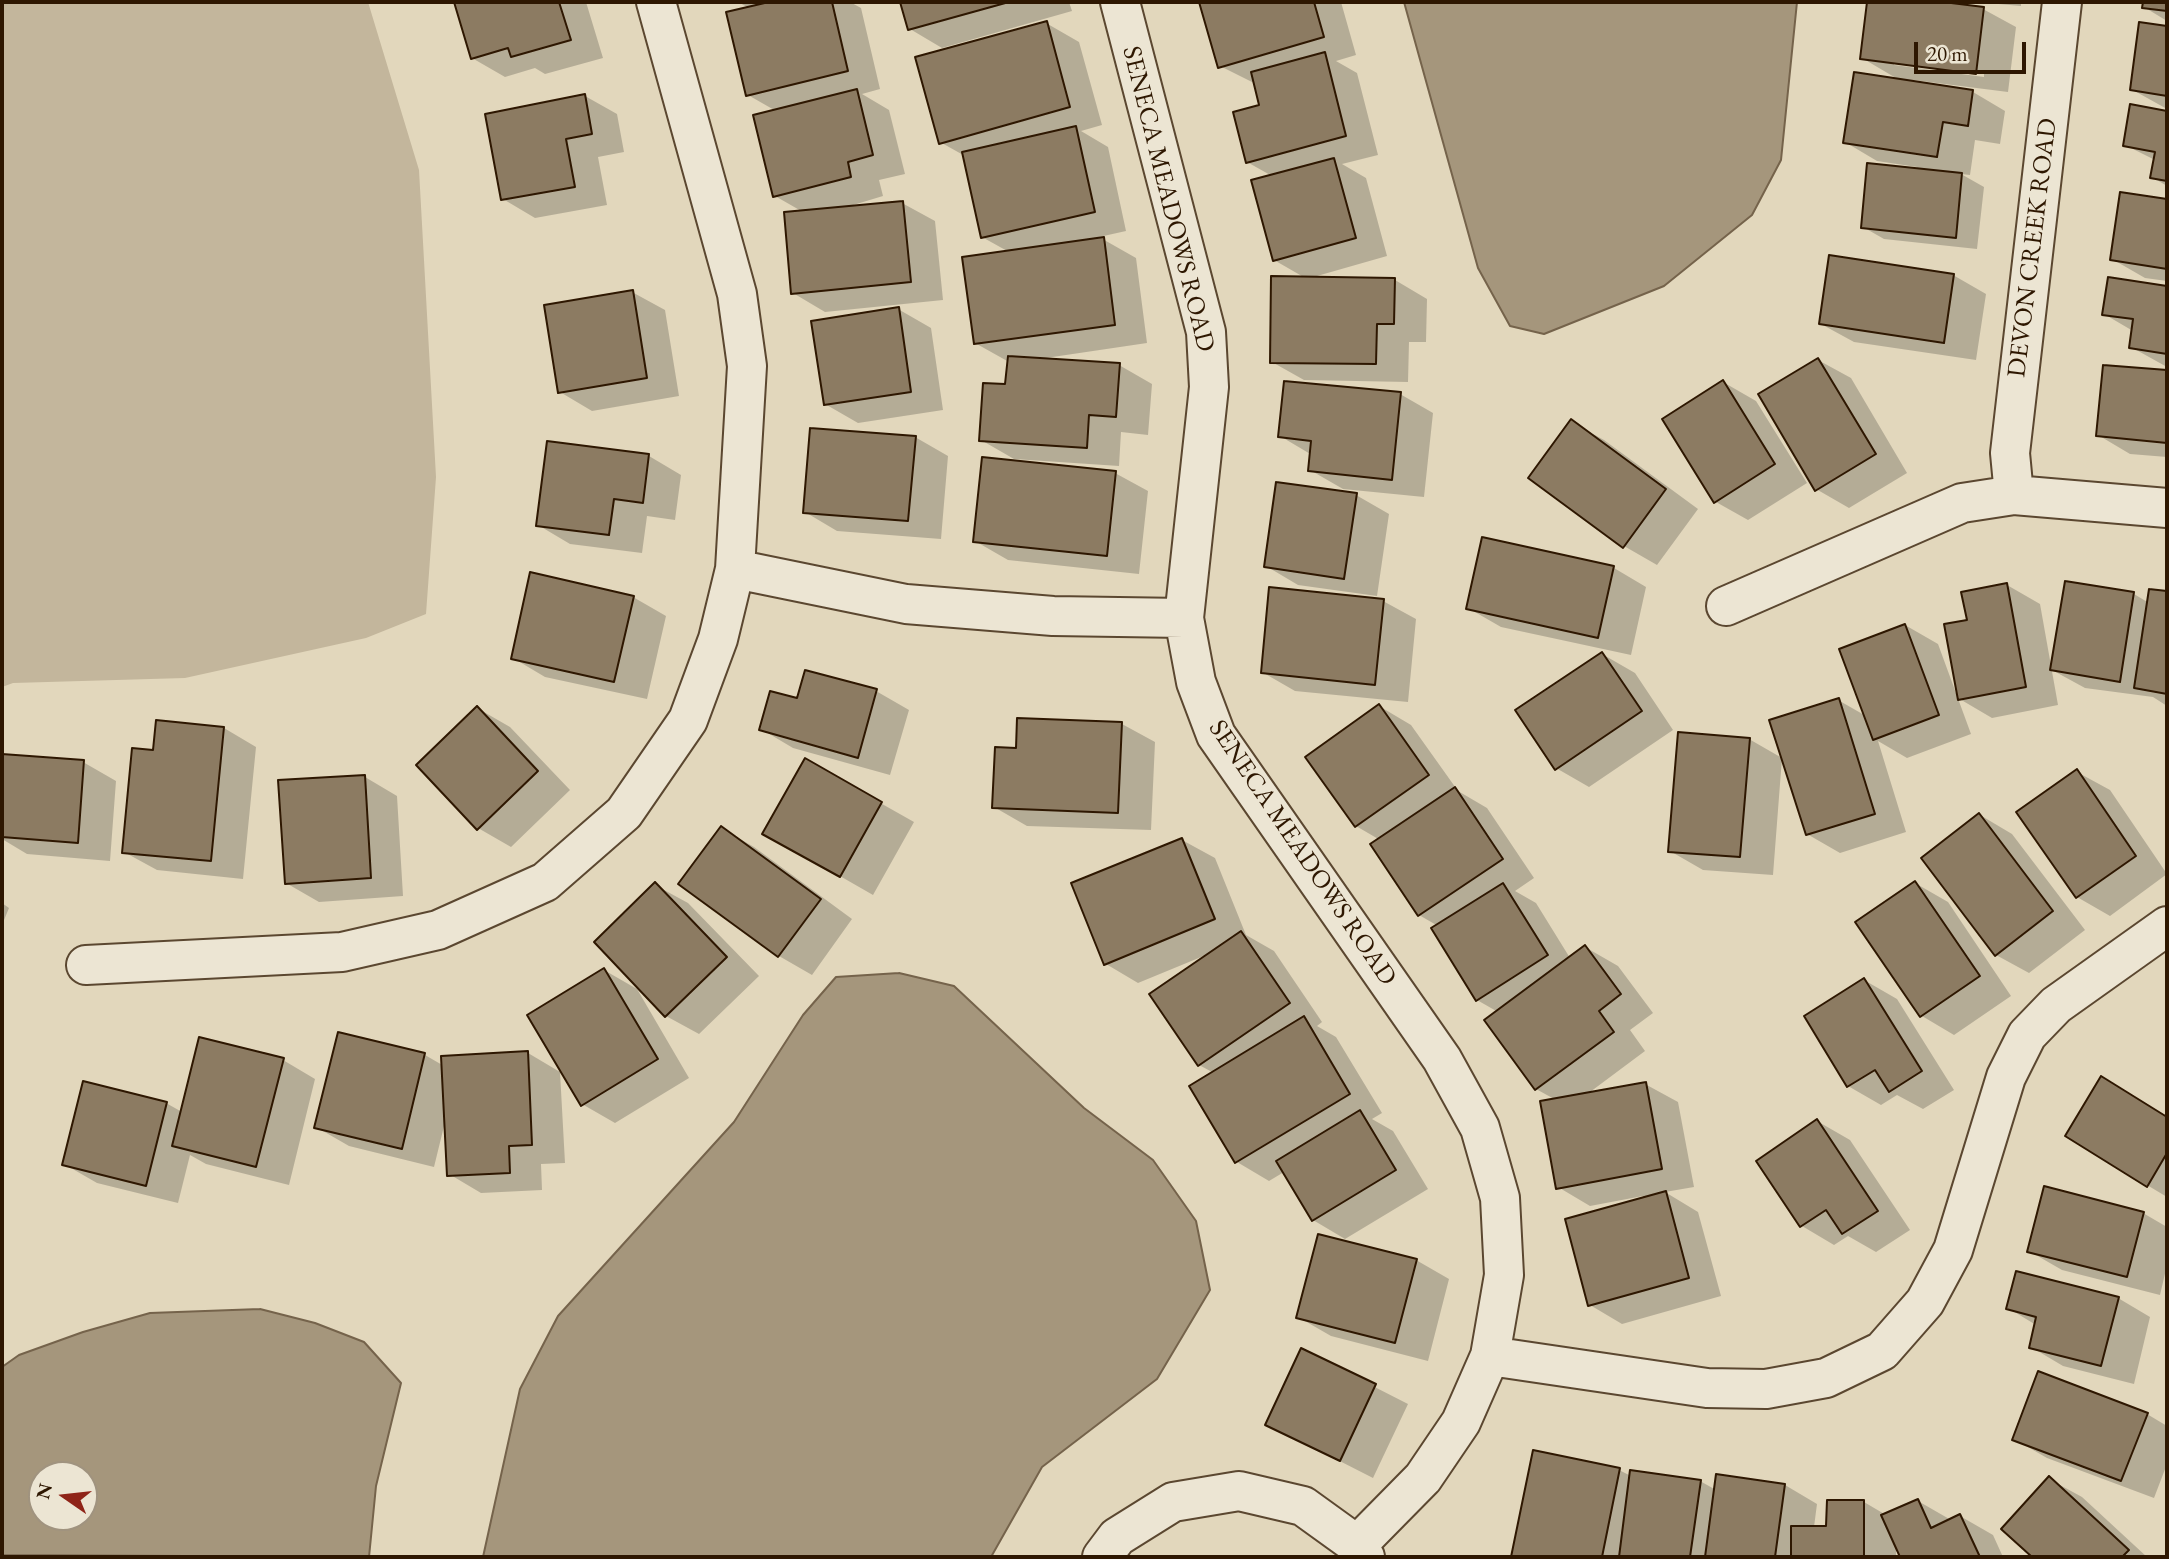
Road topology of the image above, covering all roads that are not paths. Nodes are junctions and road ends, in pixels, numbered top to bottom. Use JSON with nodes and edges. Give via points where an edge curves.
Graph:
{"nodes":[{"id":1,"x":656,"y":2,"type":"edge"},
{"id":2,"x":1120,"y":2,"type":"edge"},
{"id":3,"x":2062,"y":2,"type":"edge"},
{"id":4,"x":2014,"y":495,"type":"junction"},
{"id":5,"x":2167,"y":508,"type":"edge"},
{"id":6,"x":735,"y":569,"type":"junction"},
{"id":7,"x":1727,"y":606,"type":"dead end"},
{"id":8,"x":1184,"y":618,"type":"junction"},
{"id":9,"x":2167,"y":926,"type":"edge"},
{"id":10,"x":86,"y":965,"type":"dead end"},
{"id":11,"x":1490,"y":1356,"type":"junction"},
{"id":12,"x":1361,"y":1551,"type":"edge"},
{"id":13,"x":1102,"y":1557,"type":"edge"}],
"edges":[{"from":1,"to":6,"type":"street","via":[[737,294],[747,366]]},
{"from":2,"to":8,"type":"street","name":"SENECA MEADOWS ROAD","via":[[1206,332],[1209,387]]},
{"from":3,"to":4,"type":"street","name":"DEVON CREEK ROAD","via":[[2010,453]]},
{"from":4,"to":5,"type":"street"},
{"from":4,"to":7,"type":"street","via":[[1962,503]]},
{"from":6,"to":8,"type":"street","via":[[906,604],[1053,616]]},
{"from":6,"to":10,"type":"street","via":[[718,639],[688,720],[624,813],[545,882],[438,930],[342,952]]},
{"from":8,"to":11,"type":"street","name":"SENECA MEADOWS ROAD","via":[[1196,682],[1216,735],[1442,1059],[1480,1128],[1500,1199],[1503,1262]]},
{"from":9,"to":11,"type":"street","via":[[2056,1005],[2027,1035],[2006,1077],[1953,1250],[1925,1302],[1882,1351],[1826,1378],[1766,1389],[1707,1388]]},
{"from":11,"to":12,"type":"street","name":"SENECA MEADOWS ROAD","via":[[1461,1422],[1423,1478]]},
{"from":12,"to":13,"type":"street","via":[[1303,1506],[1239,1491],[1173,1502],[1116,1537]]}]}
